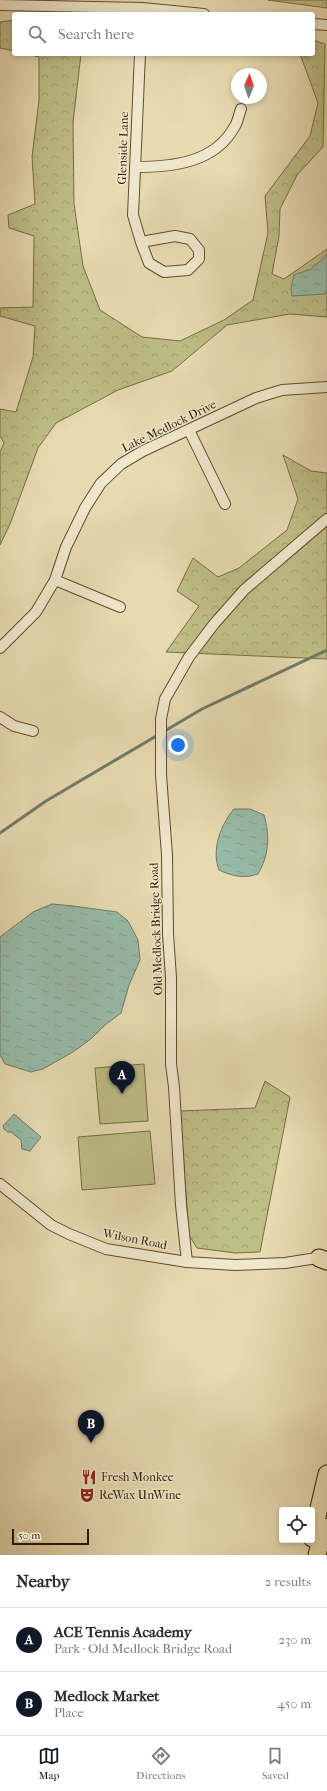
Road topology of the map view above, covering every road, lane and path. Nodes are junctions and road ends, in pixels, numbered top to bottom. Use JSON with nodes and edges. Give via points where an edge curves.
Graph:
{"nodes":[{"id":1,"x":0,"y":5,"type":"edge"},
{"id":2,"x":143,"y":8,"type":"edge"},
{"id":3,"x":184,"y":12,"type":"edge"},
{"id":4,"x":315,"y":24,"type":"edge"},
{"id":5,"x":327,"y":25,"type":"edge"},
{"id":6,"x":140,"y":56,"type":"edge"},
{"id":7,"x":241,"y":109,"type":"dead end"},
{"id":8,"x":135,"y":167,"type":"junction"},
{"id":9,"x":141,"y":242,"type":"junction"},
{"id":10,"x":327,"y":387,"type":"edge"},
{"id":11,"x":188,"y":430,"type":"junction"},
{"id":12,"x":226,"y":504,"type":"dead end"},
{"id":13,"x":327,"y":519,"type":"edge"},
{"id":14,"x":55,"y":580,"type":"junction"},
{"id":15,"x":120,"y":607,"type":"dead end"},
{"id":16,"x":0,"y":648,"type":"edge"},
{"id":17,"x":0,"y":717,"type":"edge"},
{"id":18,"x":34,"y":731,"type":"dead end"},
{"id":19,"x":0,"y":1184,"type":"edge"},
{"id":20,"x":324,"y":1259,"type":"edge"},
{"id":21,"x":187,"y":1262,"type":"junction"},
{"id":22,"x":327,"y":1474,"type":"edge"},
{"id":23,"x":327,"y":1513,"type":"edge"},
{"id":24,"x":315,"y":1526,"type":"edge"},
{"id":25,"x":311,"y":1543,"type":"edge"},
{"id":26,"x":308,"y":1555,"type":"edge"},
{"id":27,"x":317,"y":1555,"type":"edge"}],
"edges":[{"from":1,"to":2,"type":"street"},
{"from":2,"to":3,"type":"street"},
{"from":4,"to":5,"type":"street"},
{"from":6,"to":8,"type":"street","name":"Glenside Lane"},
{"from":7,"to":8,"type":"street","via":[[235,126],[222,144],[208,152],[187,163],[166,167]]},
{"from":8,"to":9,"type":"street","name":"Glenside Lane","via":[[134,215]]},
{"from":9,"to":9,"type":"street","name":"Glenside Lane","via":[[149,262],[164,272],[188,270],[199,259],[199,250],[190,239],[175,236]]},
{"from":10,"to":11,"type":"street","name":"Lake Medlock Drive","via":[[282,390],[256,398]]},
{"from":11,"to":12,"type":"street"},
{"from":11,"to":14,"type":"street","name":"Lake Medlock Drive","via":[[121,464],[101,484],[85,508],[66,547]]},
{"from":13,"to":21,"type":"street","name":"Old Medlock Bridge Road","via":[[244,590],[189,657],[164,699],[161,719],[161,775],[167,855],[171,1064]]},
{"from":14,"to":15,"type":"street"},
{"from":14,"to":16,"type":"street","name":"Lake Medlock Drive","via":[[36,612]]},
{"from":17,"to":18,"type":"street","via":[[14,726]]},
{"from":19,"to":21,"type":"street","name":"Wilson Road","via":[[32,1211],[69,1234],[106,1249]]},
{"from":20,"to":21,"type":"street","via":[[235,1265]]},
{"from":22,"to":24,"type":"highway"},
{"from":23,"to":27,"type":"highway"},
{"from":25,"to":26,"type":"highway"}]}
